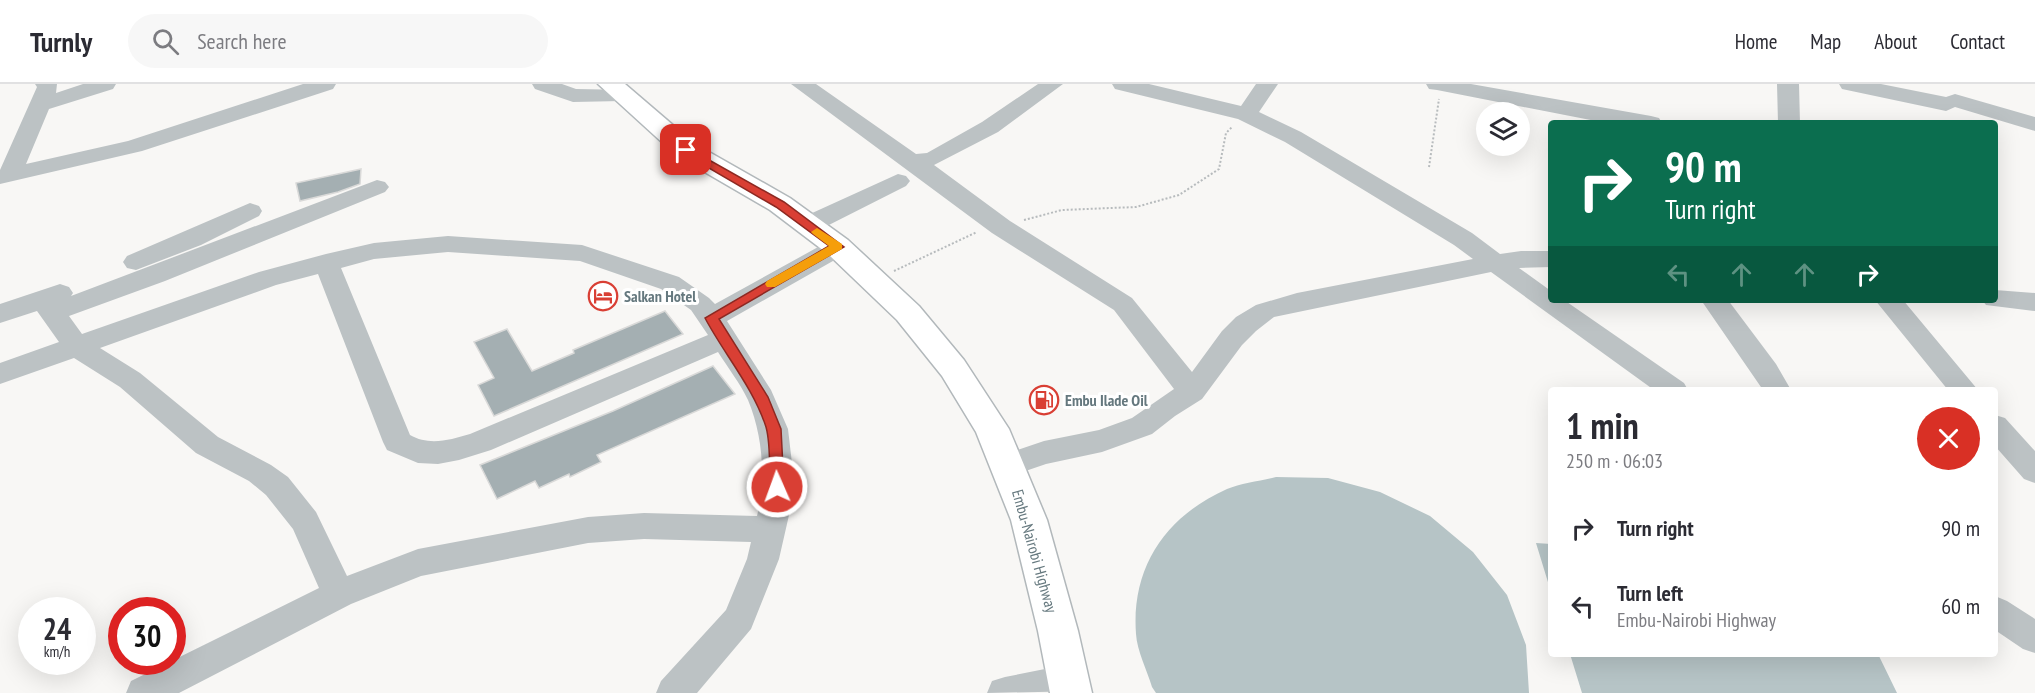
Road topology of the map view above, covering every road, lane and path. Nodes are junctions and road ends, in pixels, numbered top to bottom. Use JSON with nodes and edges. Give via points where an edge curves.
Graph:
{"nodes":[{"id":1,"x":105,"y":84,"type":"edge"},
{"id":2,"x":325,"y":84,"type":"edge"},
{"id":3,"x":543,"y":84,"type":"edge"},
{"id":4,"x":802,"y":84,"type":"edge"},
{"id":5,"x":1053,"y":84,"type":"edge"},
{"id":6,"x":1122,"y":84,"type":"edge"},
{"id":7,"x":1267,"y":84,"type":"edge"},
{"id":8,"x":1566,"y":84,"type":"edge"},
{"id":9,"x":1788,"y":84,"type":"edge"},
{"id":10,"x":1850,"y":84,"type":"edge"},
{"id":11,"x":1439,"y":85,"type":"edge"},
{"id":12,"x":616,"y":89,"type":"edge"},
{"id":13,"x":44,"y":94,"type":"edge"},
{"id":14,"x":1951,"y":103,"type":"edge"},
{"id":15,"x":1563,"y":107,"type":"junction"},
{"id":16,"x":1246,"y":114,"type":"junction"},
{"id":17,"x":1617,"y":120,"type":"edge"},
{"id":18,"x":1789,"y":120,"type":"edge"},
{"id":19,"x":2035,"y":124,"type":"edge"},
{"id":20,"x":1429,"y":167,"type":"dead end"},
{"id":21,"x":906,"y":171,"type":"junction"},
{"id":22,"x":4,"y":176,"type":"edge"},
{"id":23,"x":377,"y":187,"type":"dead end"},
{"id":24,"x":250,"y":211,"type":"dead end"},
{"id":25,"x":808,"y":225,"type":"junction"},
{"id":26,"x":1001,"y":227,"type":"junction"},
{"id":27,"x":838,"y":247,"type":"junction"},
{"id":28,"x":1548,"y":259,"type":"edge"},
{"id":29,"x":326,"y":262,"type":"junction"},
{"id":30,"x":1495,"y":263,"type":"junction"},
{"id":31,"x":876,"y":280,"type":"junction"},
{"id":32,"x":1998,"y":299,"type":"edge"},
{"id":33,"x":1548,"y":301,"type":"edge"},
{"id":34,"x":1551,"y":303,"type":"edge"},
{"id":35,"x":1716,"y":303,"type":"edge"},
{"id":36,"x":1891,"y":303,"type":"edge"},
{"id":37,"x":2035,"y":303,"type":"edge"},
{"id":38,"x":49,"y":306,"type":"junction"},
{"id":39,"x":0,"y":314,"type":"edge"},
{"id":40,"x":717,"y":328,"type":"junction"},
{"id":41,"x":77,"y":347,"type":"junction"},
{"id":42,"x":0,"y":374,"type":"edge"},
{"id":43,"x":1670,"y":387,"type":"edge"},
{"id":44,"x":1775,"y":387,"type":"edge"},
{"id":45,"x":1962,"y":387,"type":"edge"},
{"id":46,"x":1192,"y":392,"type":"junction"},
{"id":47,"x":1998,"y":429,"type":"edge"},
{"id":48,"x":1008,"y":465,"type":"junction"},
{"id":49,"x":2035,"y":471,"type":"edge"},
{"id":50,"x":770,"y":529,"type":"junction"},
{"id":51,"x":339,"y":594,"type":"junction"},
{"id":52,"x":1998,"y":613,"type":"edge"},
{"id":53,"x":2035,"y":638,"type":"edge"},
{"id":54,"x":1070,"y":686,"type":"edge"},
{"id":55,"x":144,"y":693,"type":"edge"},
{"id":56,"x":674,"y":693,"type":"edge"},
{"id":57,"x":1005,"y":693,"type":"edge"}],
"edges":[{"from":1,"to":13,"type":"street"},
{"from":2,"to":22,"type":"street","via":[[134,146]]},
{"from":3,"to":12,"type":"street","via":[[573,96]]},
{"from":4,"to":21,"type":"street","via":[[901,155]]},
{"from":5,"to":21,"type":"street","via":[[990,127]]},
{"from":6,"to":16,"type":"street"},
{"from":7,"to":16,"type":"street"},
{"from":8,"to":15,"type":"street"},
{"from":9,"to":18,"type":"street"},
{"from":10,"to":14,"type":"street"},
{"from":11,"to":15,"type":"street"},
{"from":11,"to":20,"type":"path"},
{"from":12,"to":25,"type":"main road","name":"Embu-Nairobi Highway","via":[[686,150],[780,204]]},
{"from":13,"to":22,"type":"street"},
{"from":14,"to":19,"type":"street"},
{"from":15,"to":17,"type":"street"},
{"from":16,"to":26,"type":"path","via":[[1226,133],[1219,169],[1179,195],[1136,207],[1062,210]]},
{"from":16,"to":30,"type":"street","via":[[1293,137],[1413,208]]},
{"from":21,"to":25,"type":"street"},
{"from":21,"to":26,"type":"street"},
{"from":23,"to":38,"type":"street","via":[[156,275]]},
{"from":24,"to":38,"type":"street"},
{"from":25,"to":27,"type":"main road","name":"Embu-Nairobi Highway"},
{"from":26,"to":31,"type":"path","via":[[966,236]]},
{"from":26,"to":46,"type":"street","via":[[1123,304]]},
{"from":27,"to":31,"type":"main road","name":"Embu-Nairobi Highway"},
{"from":27,"to":40,"type":"street"},
{"from":28,"to":30,"type":"street"},
{"from":29,"to":40,"type":"street","via":[[430,244],[582,253],[670,283],[699,304]]},
{"from":29,"to":40,"type":"street","via":[[398,442],[422,453],[441,454],[480,442]]},
{"from":29,"to":41,"type":"street","via":[[268,278]]},
{"from":30,"to":33,"type":"street"},
{"from":30,"to":46,"type":"street","via":[[1265,311],[1232,338]]},
{"from":31,"to":48,"type":"main road","name":"Embu-Nairobi Highway","via":[[960,378],[992,429]]},
{"from":32,"to":37,"type":"street"},
{"from":34,"to":43,"type":"street"},
{"from":35,"to":44,"type":"street"},
{"from":36,"to":45,"type":"street"},
{"from":38,"to":39,"type":"street"},
{"from":38,"to":41,"type":"street"},
{"from":40,"to":50,"type":"street","via":[[761,397],[774,429],[777,482]]},
{"from":41,"to":42,"type":"street"},
{"from":41,"to":51,"type":"street","via":[[130,380],[207,445],[260,472],[277,486],[305,521]]},
{"from":46,"to":48,"type":"street","via":[[1142,426],[1102,441]]},
{"from":47,"to":49,"type":"street"},
{"from":48,"to":54,"type":"main road","name":"Embu-Nairobi Highway","via":[[1029,520]]},
{"from":50,"to":51,"type":"street","via":[[644,526],[588,530],[418,563]]},
{"from":50,"to":56,"type":"street","via":[[763,559],[739,619]]},
{"from":51,"to":55,"type":"street"},
{"from":52,"to":53,"type":"street"},
{"from":54,"to":57,"type":"street"}]}
